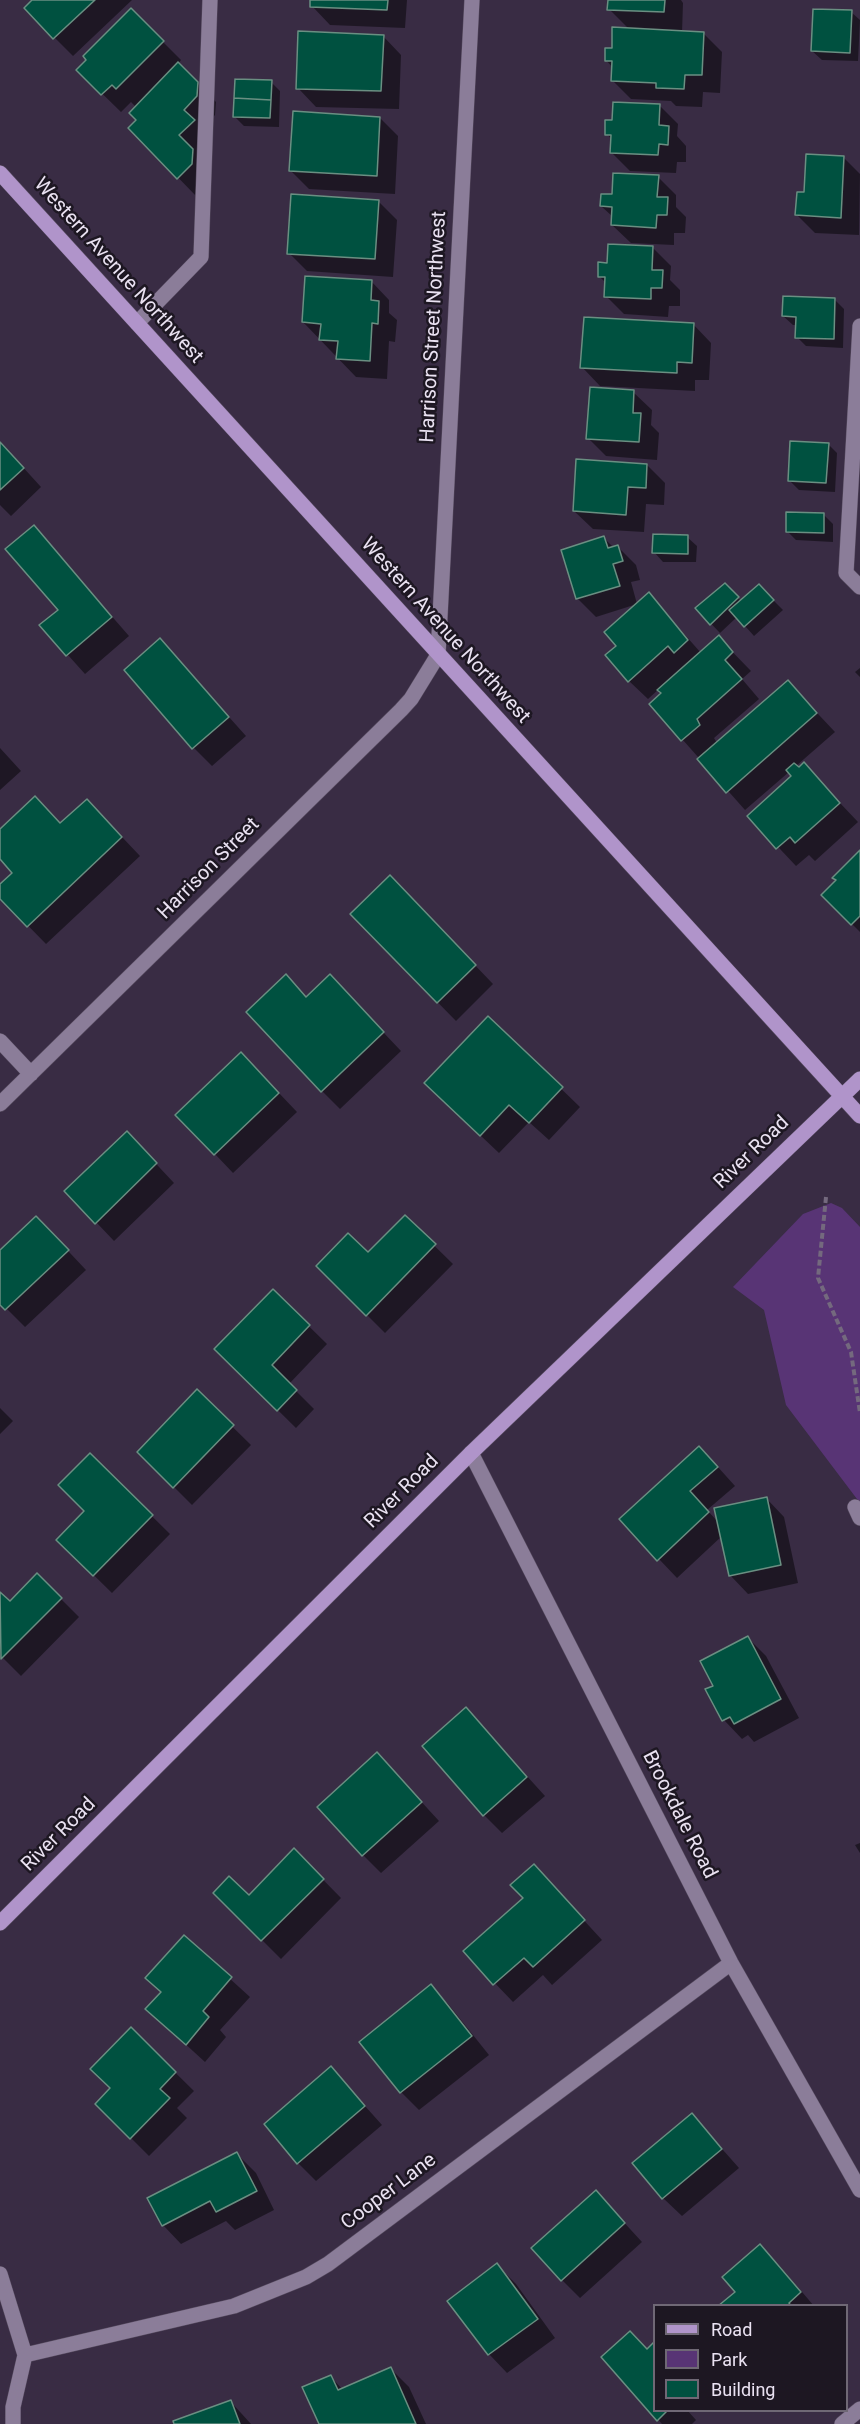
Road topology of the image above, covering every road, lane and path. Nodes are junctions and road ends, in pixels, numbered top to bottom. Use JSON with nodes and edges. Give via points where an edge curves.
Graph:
{"nodes":[{"id":1,"x":210,"y":0,"type":"edge"},
{"id":2,"x":472,"y":0,"type":"edge"},
{"id":3,"x":0,"y":173,"type":"edge"},
{"id":4,"x":137,"y":323,"type":"junction"},
{"id":5,"x":860,"y":326,"type":"edge"},
{"id":6,"x":860,"y":587,"type":"edge"},
{"id":7,"x":438,"y":655,"type":"junction"},
{"id":8,"x":0,"y":1041,"type":"edge"},
{"id":9,"x":31,"y":1074,"type":"junction"},
{"id":10,"x":860,"y":1079,"type":"edge"},
{"id":11,"x":842,"y":1097,"type":"junction"},
{"id":12,"x":0,"y":1104,"type":"edge"},
{"id":13,"x":860,"y":1116,"type":"edge"},
{"id":14,"x":826,"y":1197,"type":"dead end"},
{"id":15,"x":860,"y":1413,"type":"edge"},
{"id":16,"x":471,"y":1453,"type":"junction"},
{"id":17,"x":0,"y":1923,"type":"edge"},
{"id":18,"x":731,"y":1963,"type":"junction"},
{"id":19,"x":860,"y":2190,"type":"edge"},
{"id":20,"x":0,"y":2274,"type":"edge"},
{"id":21,"x":25,"y":2355,"type":"junction"},
{"id":22,"x":860,"y":2409,"type":"edge"},
{"id":23,"x":13,"y":2424,"type":"edge"},
{"id":24,"x":842,"y":2424,"type":"edge"}],
"edges":[{"from":1,"to":4,"type":"street","via":[[201,257]]},
{"from":2,"to":7,"type":"street","name":"Harrison Street Northwest"},
{"from":3,"to":4,"type":"main road","name":"Western Avenue Northwest"},
{"from":4,"to":7,"type":"main road","name":"Western Avenue Northwest"},
{"from":5,"to":6,"type":"street","via":[[846,573]]},
{"from":7,"to":9,"type":"street","name":"Harrison Street","via":[[401,710]]},
{"from":7,"to":11,"type":"main road","name":"Western Avenue Northwest"},
{"from":8,"to":9,"type":"street"},
{"from":9,"to":12,"type":"street","name":"Harrison Street"},
{"from":10,"to":11,"type":"main road","name":"River Road"},
{"from":11,"to":13,"type":"main road","name":"Western Avenue Northwest"},
{"from":11,"to":16,"type":"main road","name":"River Road"},
{"from":14,"to":15,"type":"path","via":[[819,1278],[851,1352]]},
{"from":16,"to":17,"type":"main road","name":"River Road"},
{"from":16,"to":18,"type":"street","name":"Brookdale Road"},
{"from":18,"to":19,"type":"street","name":"Brookdale Road"},
{"from":18,"to":21,"type":"street","name":"Cooper Lane","via":[[306,2277],[234,2306]]},
{"from":20,"to":21,"type":"street"},
{"from":21,"to":23,"type":"street"},
{"from":22,"to":24,"type":"street"}]}
